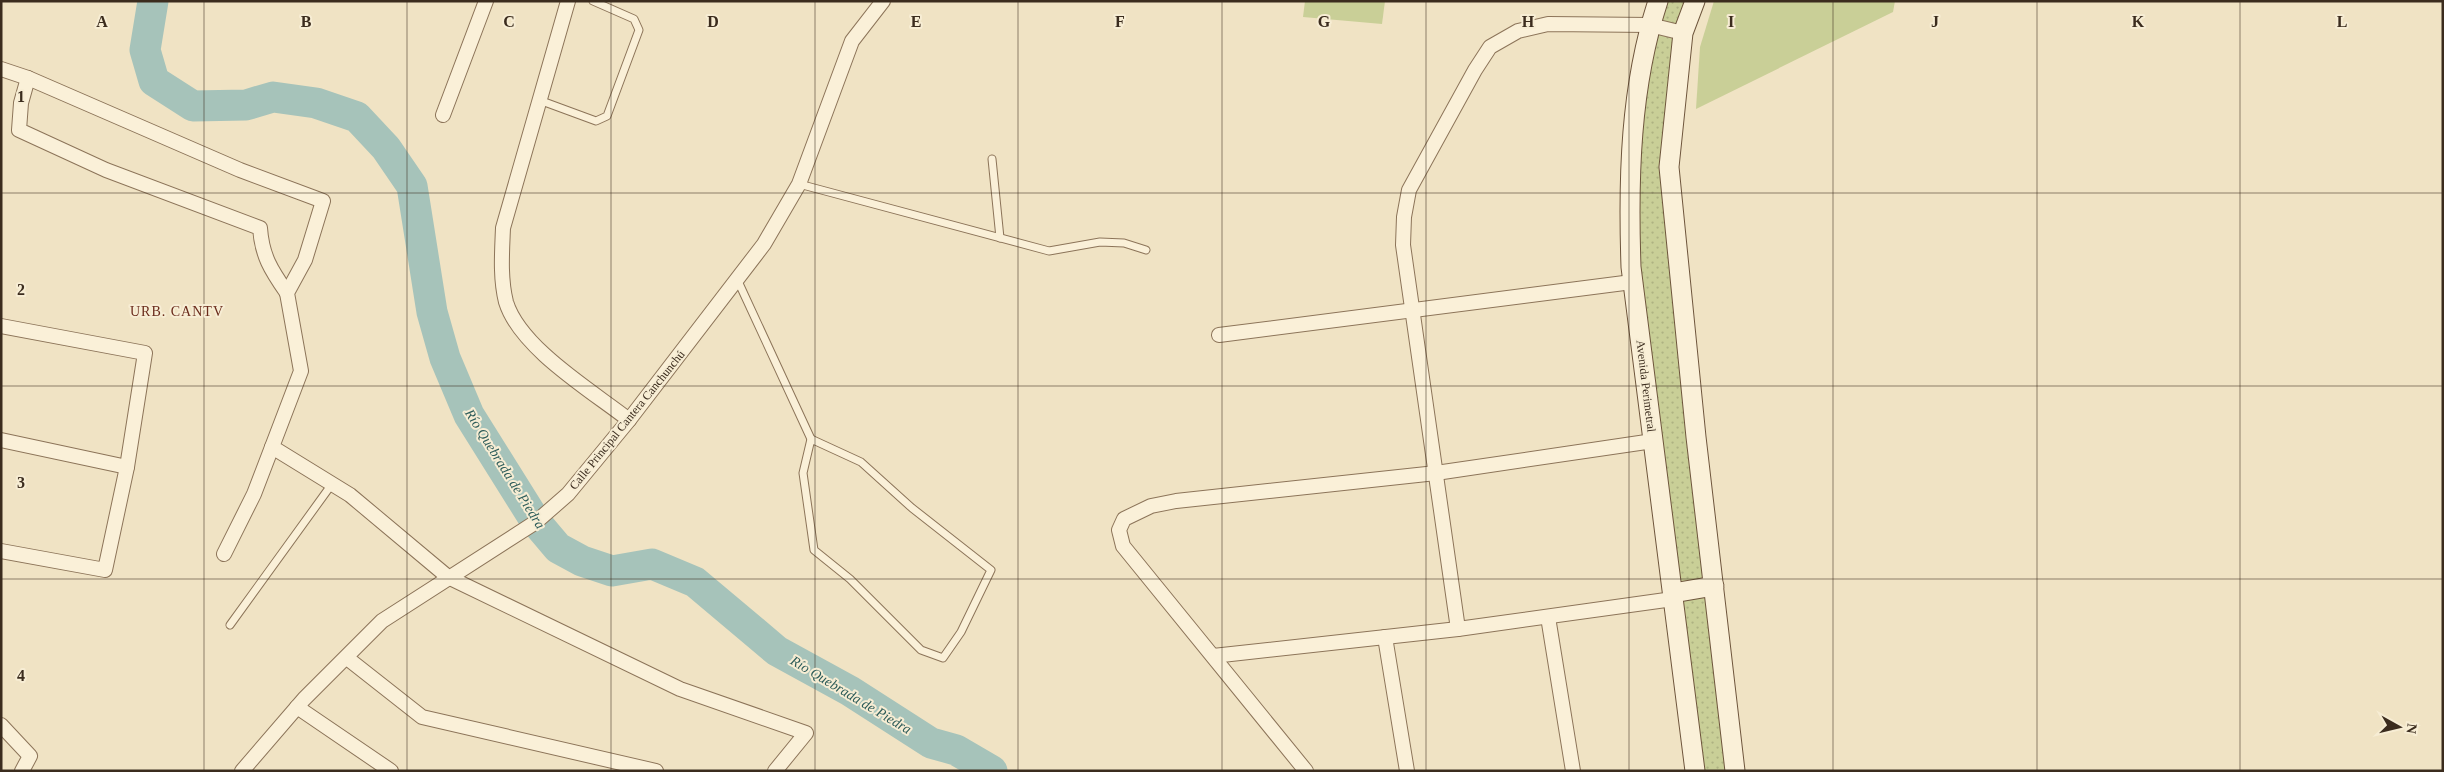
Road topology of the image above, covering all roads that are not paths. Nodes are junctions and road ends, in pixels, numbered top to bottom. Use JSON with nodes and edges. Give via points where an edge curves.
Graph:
{"nodes":[{"id":1,"x":486,"y":1,"type":"edge"},
{"id":2,"x":568,"y":1,"type":"edge"},
{"id":3,"x":593,"y":1,"type":"edge"},
{"id":4,"x":883,"y":1,"type":"edge"},
{"id":5,"x":1658,"y":1,"type":"edge"},
{"id":6,"x":1695,"y":1,"type":"edge"},
{"id":7,"x":1650,"y":25,"type":"junction"},
{"id":8,"x":1684,"y":33,"type":"junction"},
{"id":9,"x":1,"y":70,"type":"edge"},
{"id":10,"x":28,"y":78,"type":"junction"},
{"id":11,"x":539,"y":100,"type":"junction"},
{"id":12,"x":443,"y":115,"type":"dead end"},
{"id":13,"x":992,"y":159,"type":"dead end"},
{"id":14,"x":799,"y":184,"type":"junction"},
{"id":15,"x":1000,"y":238,"type":"junction"},
{"id":16,"x":1146,"y":250,"type":"dead end"},
{"id":17,"x":737,"y":279,"type":"junction"},
{"id":18,"x":1632,"y":282,"type":"junction"},
{"id":19,"x":288,"y":293,"type":"junction"},
{"id":20,"x":1413,"y":310,"type":"junction"},
{"id":21,"x":1,"y":326,"type":"edge"},
{"id":22,"x":1219,"y":335,"type":"dead end"},
{"id":23,"x":630,"y":420,"type":"junction"},
{"id":24,"x":811,"y":439,"type":"junction"},
{"id":25,"x":1,"y":440,"type":"edge"},
{"id":26,"x":1653,"y":441,"type":"junction"},
{"id":27,"x":272,"y":447,"type":"junction"},
{"id":28,"x":127,"y":467,"type":"junction"},
{"id":29,"x":1436,"y":473,"type":"junction"},
{"id":30,"x":332,"y":484,"type":"junction"},
{"id":31,"x":1,"y":551,"type":"edge"},
{"id":32,"x":224,"y":554,"type":"dead end"},
{"id":33,"x":448,"y":577,"type":"junction"},
{"id":34,"x":1714,"y":586,"type":"junction"},
{"id":35,"x":1673,"y":596,"type":"junction"},
{"id":36,"x":1548,"y":617,"type":"junction"},
{"id":37,"x":230,"y":625,"type":"dead end"},
{"id":38,"x":1458,"y":629,"type":"junction"},
{"id":39,"x":1385,"y":637,"type":"junction"},
{"id":40,"x":1213,"y":656,"type":"junction"},
{"id":41,"x":347,"y":658,"type":"junction"},
{"id":42,"x":297,"y":707,"type":"junction"},
{"id":43,"x":1,"y":725,"type":"edge"},
{"id":44,"x":22,"y":771,"type":"edge"},
{"id":45,"x":242,"y":771,"type":"edge"},
{"id":46,"x":391,"y":771,"type":"edge"},
{"id":47,"x":656,"y":771,"type":"edge"},
{"id":48,"x":775,"y":771,"type":"edge"},
{"id":49,"x":1306,"y":771,"type":"edge"},
{"id":50,"x":1407,"y":771,"type":"edge"},
{"id":51,"x":1573,"y":771,"type":"edge"},
{"id":52,"x":1695,"y":771,"type":"edge"},
{"id":53,"x":1735,"y":771,"type":"edge"}],
"edges":[{"from":1,"to":12,"type":"street"},
{"from":2,"to":11,"type":"street"},
{"from":3,"to":11,"type":"lane","via":[[634,19],[639,30],[607,116],[596,121]]},
{"from":4,"to":14,"type":"street","name":"Calle Principal Cantera Canchunchú","via":[[852,40]]},
{"from":5,"to":7,"type":"main road","name":"Avenida Perimetral"},
{"from":6,"to":8,"type":"main road"},
{"from":7,"to":8,"type":"street"},
{"from":7,"to":18,"type":"main road","name":"Avenida Perimetral","via":[[1632,124],[1629,198]]},
{"from":7,"to":20,"type":"street","via":[[1548,24],[1518,31],[1490,47],[1409,190],[1403,245]]},
{"from":8,"to":34,"type":"main road","via":[[1669,167]]},
{"from":9,"to":10,"type":"street"},
{"from":10,"to":19,"type":"street","via":[[20,130],[106,170],[260,228],[261,247],[270,268]]},
{"from":10,"to":19,"type":"street","via":[[240,170],[324,201],[305,260]]},
{"from":11,"to":23,"type":"street","via":[[503,228],[502,267],[506,302],[521,332],[549,359]]},
{"from":13,"to":15,"type":"lane"},
{"from":14,"to":15,"type":"lane"},
{"from":14,"to":17,"type":"street","name":"Calle Principal Cantera Canchunchú","via":[[764,244]]},
{"from":15,"to":16,"type":"lane","via":[[1049,251],[1100,242]]},
{"from":17,"to":23,"type":"street","name":"Calle Principal Cantera Canchunchú"},
{"from":17,"to":24,"type":"lane"},
{"from":18,"to":20,"type":"street"},
{"from":18,"to":26,"type":"main road","name":"Avenida Perimetral"},
{"from":19,"to":27,"type":"street","via":[[301,370]]},
{"from":20,"to":22,"type":"street"},
{"from":20,"to":29,"type":"street"},
{"from":21,"to":28,"type":"street","via":[[145,353]]},
{"from":23,"to":33,"type":"street","name":"Calle Principal Cantera Canchunchú","via":[[568,494],[536,522]]},
{"from":24,"to":24,"type":"lane","via":[[803,473],[814,550],[850,579],[922,650],[944,658],[961,632],[991,570],[912,508],[861,462]]},
{"from":25,"to":28,"type":"street"},
{"from":26,"to":29,"type":"street"},
{"from":26,"to":35,"type":"main road","name":"Avenida Perimetral"},
{"from":27,"to":30,"type":"street"},
{"from":27,"to":32,"type":"street","via":[[254,494]]},
{"from":28,"to":31,"type":"street","via":[[105,570]]},
{"from":29,"to":38,"type":"street"},
{"from":29,"to":40,"type":"street","via":[[1176,501],[1151,506],[1124,519],[1119,530],[1123,546]]},
{"from":30,"to":33,"type":"street","via":[[350,495]]},
{"from":30,"to":37,"type":"lane"},
{"from":33,"to":41,"type":"street","name":"Calle Principal Cantera Canchunchú","via":[[382,621]]},
{"from":33,"to":48,"type":"street","via":[[680,689],[806,733]]},
{"from":34,"to":35,"type":"main road"},
{"from":34,"to":53,"type":"main road"},
{"from":35,"to":36,"type":"street"},
{"from":35,"to":52,"type":"main road","name":"Avenida Perimetral"},
{"from":36,"to":38,"type":"street"},
{"from":36,"to":51,"type":"street"},
{"from":38,"to":39,"type":"street"},
{"from":39,"to":40,"type":"street"},
{"from":39,"to":50,"type":"street"},
{"from":40,"to":49,"type":"street"},
{"from":41,"to":42,"type":"street","name":"Calle Principal Cantera Canchunchú"},
{"from":41,"to":47,"type":"street","via":[[422,717]]},
{"from":42,"to":45,"type":"street","name":"Calle Principal Cantera Canchunchú"},
{"from":42,"to":46,"type":"street"},
{"from":43,"to":44,"type":"street","via":[[30,756]]}]}
